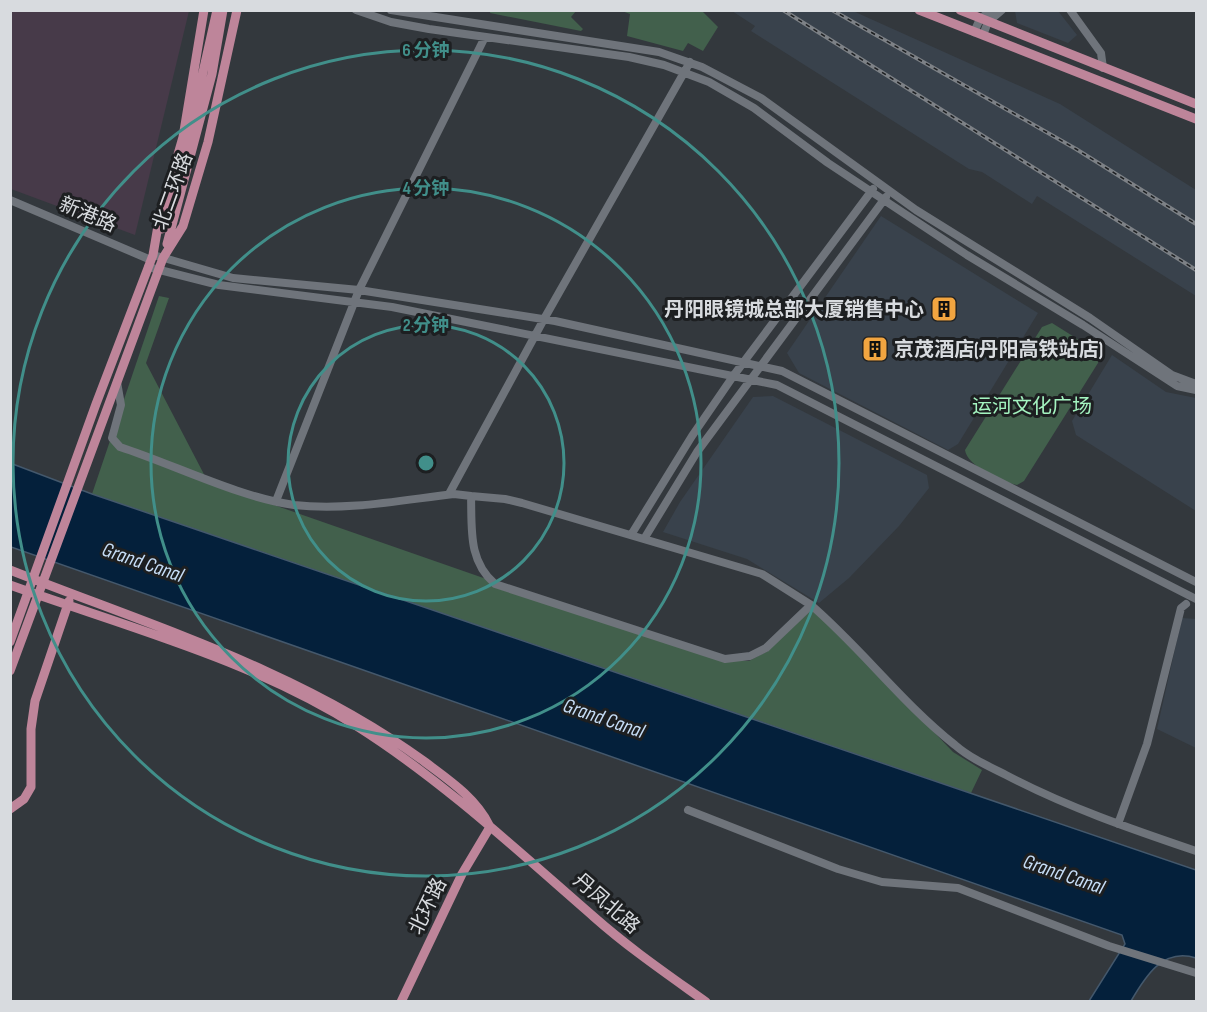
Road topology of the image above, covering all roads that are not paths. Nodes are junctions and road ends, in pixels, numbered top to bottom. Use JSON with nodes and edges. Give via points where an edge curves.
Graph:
{"nodes":[{"id":1,"x":204,"y":10,"type":"edge"},
{"id":2,"x":217,"y":10,"type":"edge"},
{"id":3,"x":224,"y":10,"type":"edge"},
{"id":4,"x":237,"y":10,"type":"edge"},
{"id":5,"x":356,"y":10,"type":"edge"},
{"id":6,"x":391,"y":10,"type":"edge"},
{"id":7,"x":919,"y":10,"type":"edge"},
{"id":8,"x":960,"y":10,"type":"edge"},
{"id":9,"x":991,"y":10,"type":"edge"},
{"id":10,"x":1002,"y":10,"type":"edge"},
{"id":11,"x":1070,"y":10,"type":"edge"},
{"id":12,"x":984,"y":20,"type":"junction"},
{"id":13,"x":978,"y":34,"type":"junction"},
{"id":14,"x":485,"y":37,"type":"junction"},
{"id":15,"x":690,"y":62,"type":"junction"},
{"id":16,"x":1103,"y":68,"type":"junction"},
{"id":17,"x":686,"y":73,"type":"junction"},
{"id":18,"x":1197,"y":104,"type":"edge"},
{"id":19,"x":1197,"y":119,"type":"edge"},
{"id":20,"x":878,"y":183,"type":"junction"},
{"id":21,"x":871,"y":191,"type":"junction"},
{"id":22,"x":890,"y":192,"type":"junction"},
{"id":23,"x":10,"y":200,"type":"edge"},
{"id":24,"x":884,"y":200,"type":"junction"},
{"id":25,"x":163,"y":258,"type":"junction"},
{"id":26,"x":151,"y":261,"type":"junction"},
{"id":27,"x":159,"y":270,"type":"junction"},
{"id":28,"x":359,"y":290,"type":"junction"},
{"id":29,"x":354,"y":303,"type":"junction"},
{"id":30,"x":544,"y":319,"type":"junction"},
{"id":31,"x":535,"y":336,"type":"junction"},
{"id":32,"x":743,"y":363,"type":"junction"},
{"id":33,"x":760,"y":366,"type":"junction"},
{"id":34,"x":734,"y":375,"type":"junction"},
{"id":35,"x":751,"y":378,"type":"junction"},
{"id":36,"x":117,"y":382,"type":"junction"},
{"id":37,"x":1197,"y":384,"type":"edge"},
{"id":38,"x":1197,"y":390,"type":"edge"},
{"id":39,"x":449,"y":494,"type":"junction"},
{"id":40,"x":471,"y":496,"type":"junction"},
{"id":41,"x":276,"y":501,"type":"junction"},
{"id":42,"x":631,"y":535,"type":"junction"},
{"id":43,"x":644,"y":539,"type":"junction"},
{"id":44,"x":10,"y":570,"type":"edge"},
{"id":45,"x":1197,"y":582,"type":"edge"},
{"id":46,"x":10,"y":585,"type":"edge"},
{"id":47,"x":72,"y":594,"type":"junction"},
{"id":48,"x":1197,"y":599,"type":"edge"},
{"id":49,"x":1186,"y":604,"type":"dead end"},
{"id":50,"x":811,"y":605,"type":"junction"},
{"id":51,"x":68,"y":606,"type":"junction"},
{"id":52,"x":28,"y":608,"type":"junction"},
{"id":53,"x":10,"y":642,"type":"edge"},
{"id":54,"x":10,"y":671,"type":"edge"},
{"id":55,"x":10,"y":809,"type":"edge"},
{"id":56,"x":688,"y":810,"type":"dead end"},
{"id":57,"x":1118,"y":824,"type":"junction"},
{"id":58,"x":490,"y":827,"type":"junction"},
{"id":59,"x":1197,"y":850,"type":"edge"},
{"id":60,"x":1197,"y":973,"type":"edge"},
{"id":61,"x":401,"y":1002,"type":"edge"},
{"id":62,"x":706,"y":1002,"type":"edge"}],
"edges":[{"from":1,"to":26,"type":"main road","name":"北二环路","via":[[183,137]]},
{"from":2,"to":26,"type":"main road","via":[[176,192]]},
{"from":3,"to":25,"type":"main road","via":[[209,85]]},
{"from":4,"to":25,"type":"main road","name":"北二环路","via":[[208,142],[183,226]]},
{"from":5,"to":14,"type":"street","via":[[391,22]]},
{"from":6,"to":15,"type":"street","via":[[660,52]]},
{"from":7,"to":13,"type":"main road"},
{"from":8,"to":12,"type":"main road"},
{"from":9,"to":12,"type":"street"},
{"from":10,"to":12,"type":"street"},
{"from":11,"to":16,"type":"street","via":[[1101,53]]},
{"from":12,"to":13,"type":"street"},
{"from":12,"to":16,"type":"main road"},
{"from":13,"to":19,"type":"main road"},
{"from":14,"to":17,"type":"street","via":[[629,57]]},
{"from":14,"to":28,"type":"street"},
{"from":15,"to":17,"type":"street"},
{"from":15,"to":20,"type":"street","via":[[761,98]]},
{"from":16,"to":18,"type":"main road"},
{"from":17,"to":21,"type":"street","via":[[738,97]]},
{"from":17,"to":30,"type":"street"},
{"from":20,"to":21,"type":"street"},
{"from":20,"to":22,"type":"street"},
{"from":21,"to":24,"type":"street"},
{"from":21,"to":32,"type":"street"},
{"from":22,"to":24,"type":"street"},
{"from":22,"to":37,"type":"street","via":[[1090,318],[1172,375]]},
{"from":23,"to":26,"type":"street","name":"新港路"},
{"from":24,"to":33,"type":"street"},
{"from":24,"to":38,"type":"street","via":[[1177,386]]},
{"from":25,"to":26,"type":"street"},
{"from":25,"to":27,"type":"main road","name":"北二环路"},
{"from":25,"to":28,"type":"street","via":[[233,278]]},
{"from":26,"to":27,"type":"street"},
{"from":26,"to":52,"type":"main road","name":"北二环路","via":[[96,404]]},
{"from":27,"to":29,"type":"street","via":[[219,285]]},
{"from":27,"to":36,"type":"main road","name":"北二环路"},
{"from":28,"to":29,"type":"street"},
{"from":28,"to":30,"type":"street"},
{"from":29,"to":31,"type":"street"},
{"from":29,"to":41,"type":"street"},
{"from":30,"to":31,"type":"street"},
{"from":30,"to":32,"type":"street"},
{"from":31,"to":34,"type":"street"},
{"from":31,"to":39,"type":"street"},
{"from":32,"to":33,"type":"street"},
{"from":32,"to":34,"type":"street"},
{"from":33,"to":35,"type":"street"},
{"from":33,"to":45,"type":"street","via":[[782,371]]},
{"from":34,"to":35,"type":"street"},
{"from":34,"to":42,"type":"street"},
{"from":35,"to":43,"type":"street","via":[[697,452]]},
{"from":35,"to":48,"type":"street","via":[[777,385]]},
{"from":36,"to":41,"type":"street","via":[[121,405],[112,438],[120,447]]},
{"from":36,"to":52,"type":"main road","name":"北二环路"},
{"from":39,"to":40,"type":"street"},
{"from":39,"to":41,"type":"street","via":[[338,507]]},
{"from":40,"to":42,"type":"street","via":[[505,499]]},
{"from":40,"to":50,"type":"street","via":[[474,554],[478,566],[495,584],[682,647],[725,659],[750,656],[766,648]]},
{"from":42,"to":43,"type":"street"},
{"from":43,"to":50,"type":"street","via":[[762,574]]},
{"from":44,"to":47,"type":"main road"},
{"from":46,"to":51,"type":"main road"},
{"from":47,"to":51,"type":"main road"},
{"from":47,"to":58,"type":"main road","via":[[260,668],[352,715],[443,775],[481,810]]},
{"from":49,"to":57,"type":"street","via":[[1147,744]]},
{"from":50,"to":57,"type":"street","via":[[909,704],[968,755],[1043,795]]},
{"from":51,"to":55,"type":"main road","via":[[35,702],[31,787],[24,799]]},
{"from":51,"to":58,"type":"main road","via":[[228,663],[312,702],[366,732]]},
{"from":52,"to":53,"type":"main road"},
{"from":52,"to":54,"type":"main road"},
{"from":56,"to":60,"type":"street","via":[[838,868],[882,882],[958,888],[1115,948]]},
{"from":57,"to":59,"type":"street"},
{"from":58,"to":61,"type":"main road","name":"北环路","via":[[462,874]]},
{"from":58,"to":62,"type":"main road","name":"丹凤北路","via":[[639,955]]}]}
